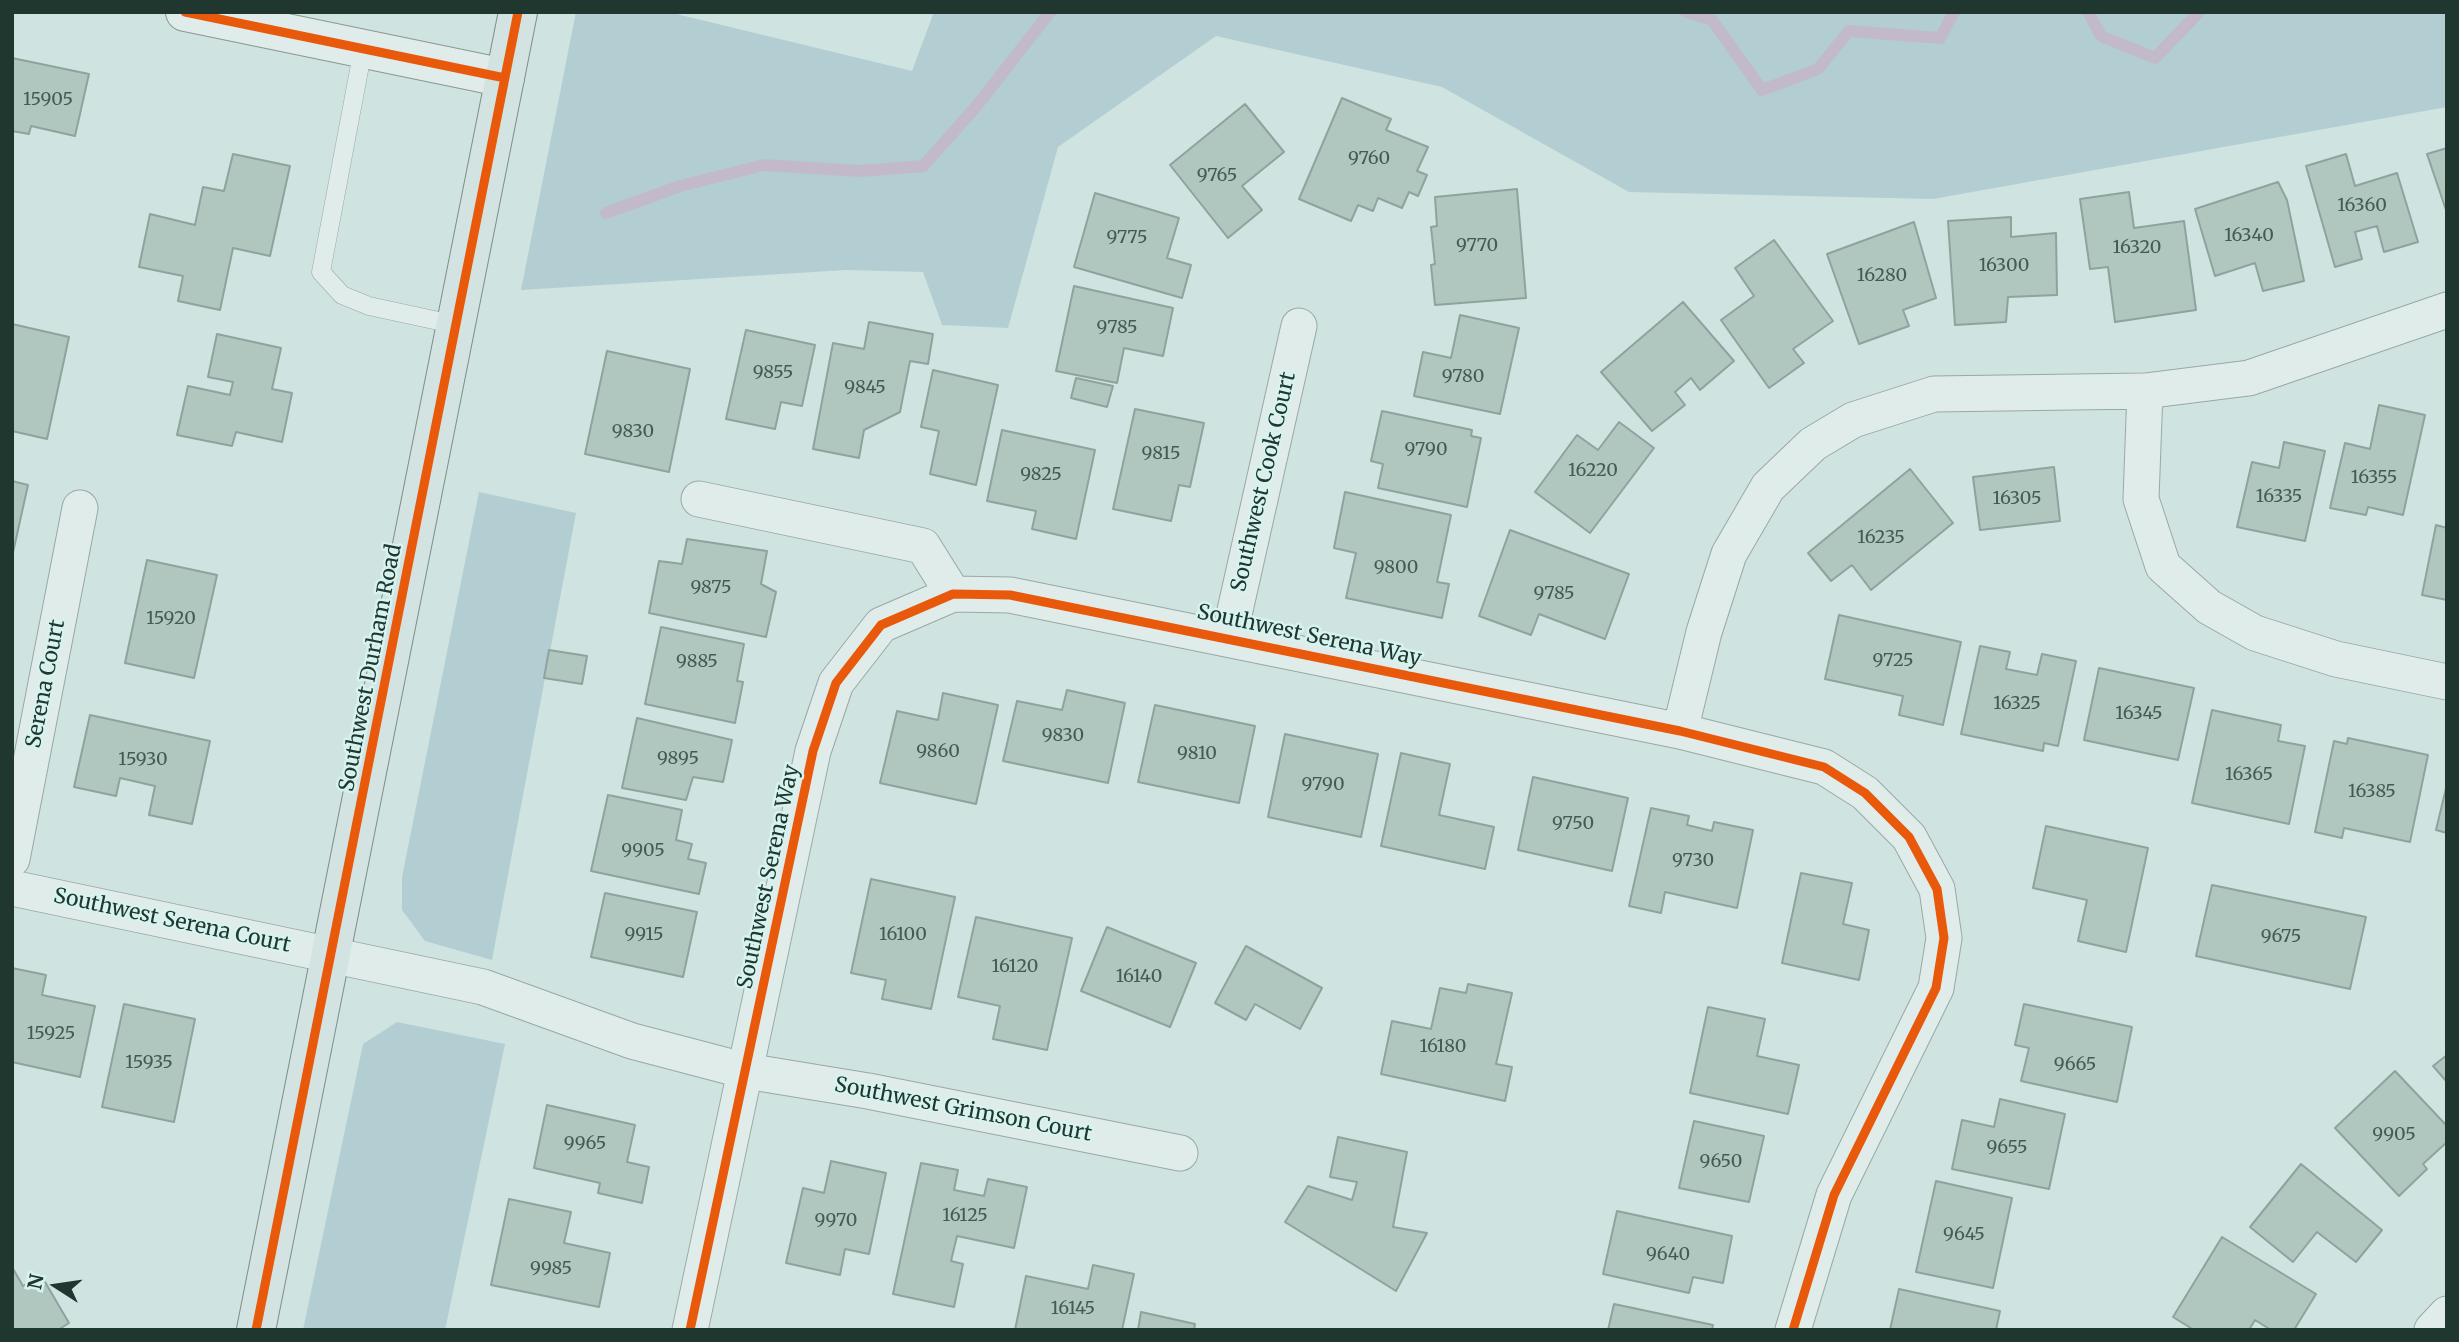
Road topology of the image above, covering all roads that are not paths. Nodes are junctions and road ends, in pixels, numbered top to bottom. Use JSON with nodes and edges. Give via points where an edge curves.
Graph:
{"nodes":[{"id":1,"x":185,"y":12,"type":"edge"},
{"id":2,"x":518,"y":12,"type":"edge"},
{"id":3,"x":363,"y":49,"type":"junction"},
{"id":4,"x":505,"y":78,"type":"junction"},
{"id":5,"x":2447,"y":310,"type":"edge"},
{"id":6,"x":457,"y":325,"type":"junction"},
{"id":7,"x":1299,"y":326,"type":"dead end"},
{"id":8,"x":2145,"y":391,"type":"junction"},
{"id":9,"x":699,"y":499,"type":"dead end"},
{"id":10,"x":80,"y":508,"type":"dead end"},
{"id":11,"x":953,"y":594,"type":"junction"},
{"id":12,"x":1229,"y":637,"type":"junction"},
{"id":13,"x":2447,"y":682,"type":"edge"},
{"id":14,"x":1680,"y":731,"type":"junction"},
{"id":15,"x":12,"y":859,"type":"edge"},
{"id":16,"x":12,"y":888,"type":"edge"},
{"id":17,"x":332,"y":955,"type":"junction"},
{"id":18,"x":746,"y":1071,"type":"junction"},
{"id":19,"x":1180,"y":1153,"type":"dead end"},
{"id":20,"x":2447,"y":1314,"type":"edge"},
{"id":21,"x":256,"y":1330,"type":"edge"},
{"id":22,"x":690,"y":1330,"type":"edge"},
{"id":23,"x":1793,"y":1330,"type":"edge"},
{"id":24,"x":2432,"y":1330,"type":"edge"}],
"edges":[{"from":1,"to":3,"type":"street"},
{"from":2,"to":4,"type":"main road","name":"Southwest Durham Road"},
{"from":3,"to":4,"type":"street"},
{"from":3,"to":6,"type":"lane","via":[[321,272],[342,295],[369,306]]},
{"from":4,"to":6,"type":"main road","name":"Southwest Durham Road"},
{"from":5,"to":8,"type":"street","via":[[2249,378]]},
{"from":6,"to":17,"type":"main road","name":"Southwest Durham Road"},
{"from":7,"to":12,"type":"street","name":"Southwest Cook Court"},
{"from":8,"to":13,"type":"street","via":[[2141,499],[2164,566],[2209,607],[2255,633],[2336,659]]},
{"from":8,"to":14,"type":"street","via":[[1934,394],[1853,421],[1813,444],[1768,487],[1729,554]]},
{"from":9,"to":11,"type":"street","via":[[923,546]]},
{"from":10,"to":15,"type":"street","name":"Serena Court"},
{"from":11,"to":12,"type":"street","name":"Southwest Serena Way","via":[[1010,595]]},
{"from":11,"to":18,"type":"street","name":"Southwest Serena Way","via":[[881,625],[836,683],[813,751]]},
{"from":12,"to":14,"type":"street","name":"Southwest Serena Way"},
{"from":14,"to":23,"type":"street","name":"Southwest Serena Way","via":[[1824,767],[1865,793],[1909,837],[1937,889],[1944,938],[1936,988],[1834,1195]]},
{"from":16,"to":17,"type":"street","name":"Southwest Serena Court"},
{"from":17,"to":18,"type":"street","via":[[482,987],[632,1041]]},
{"from":17,"to":21,"type":"main road","name":"Southwest Durham Road"},
{"from":18,"to":19,"type":"street","name":"Southwest Grimson Court"},
{"from":18,"to":22,"type":"street","name":"Southwest Serena Way"},
{"from":20,"to":24,"type":"street"}]}
